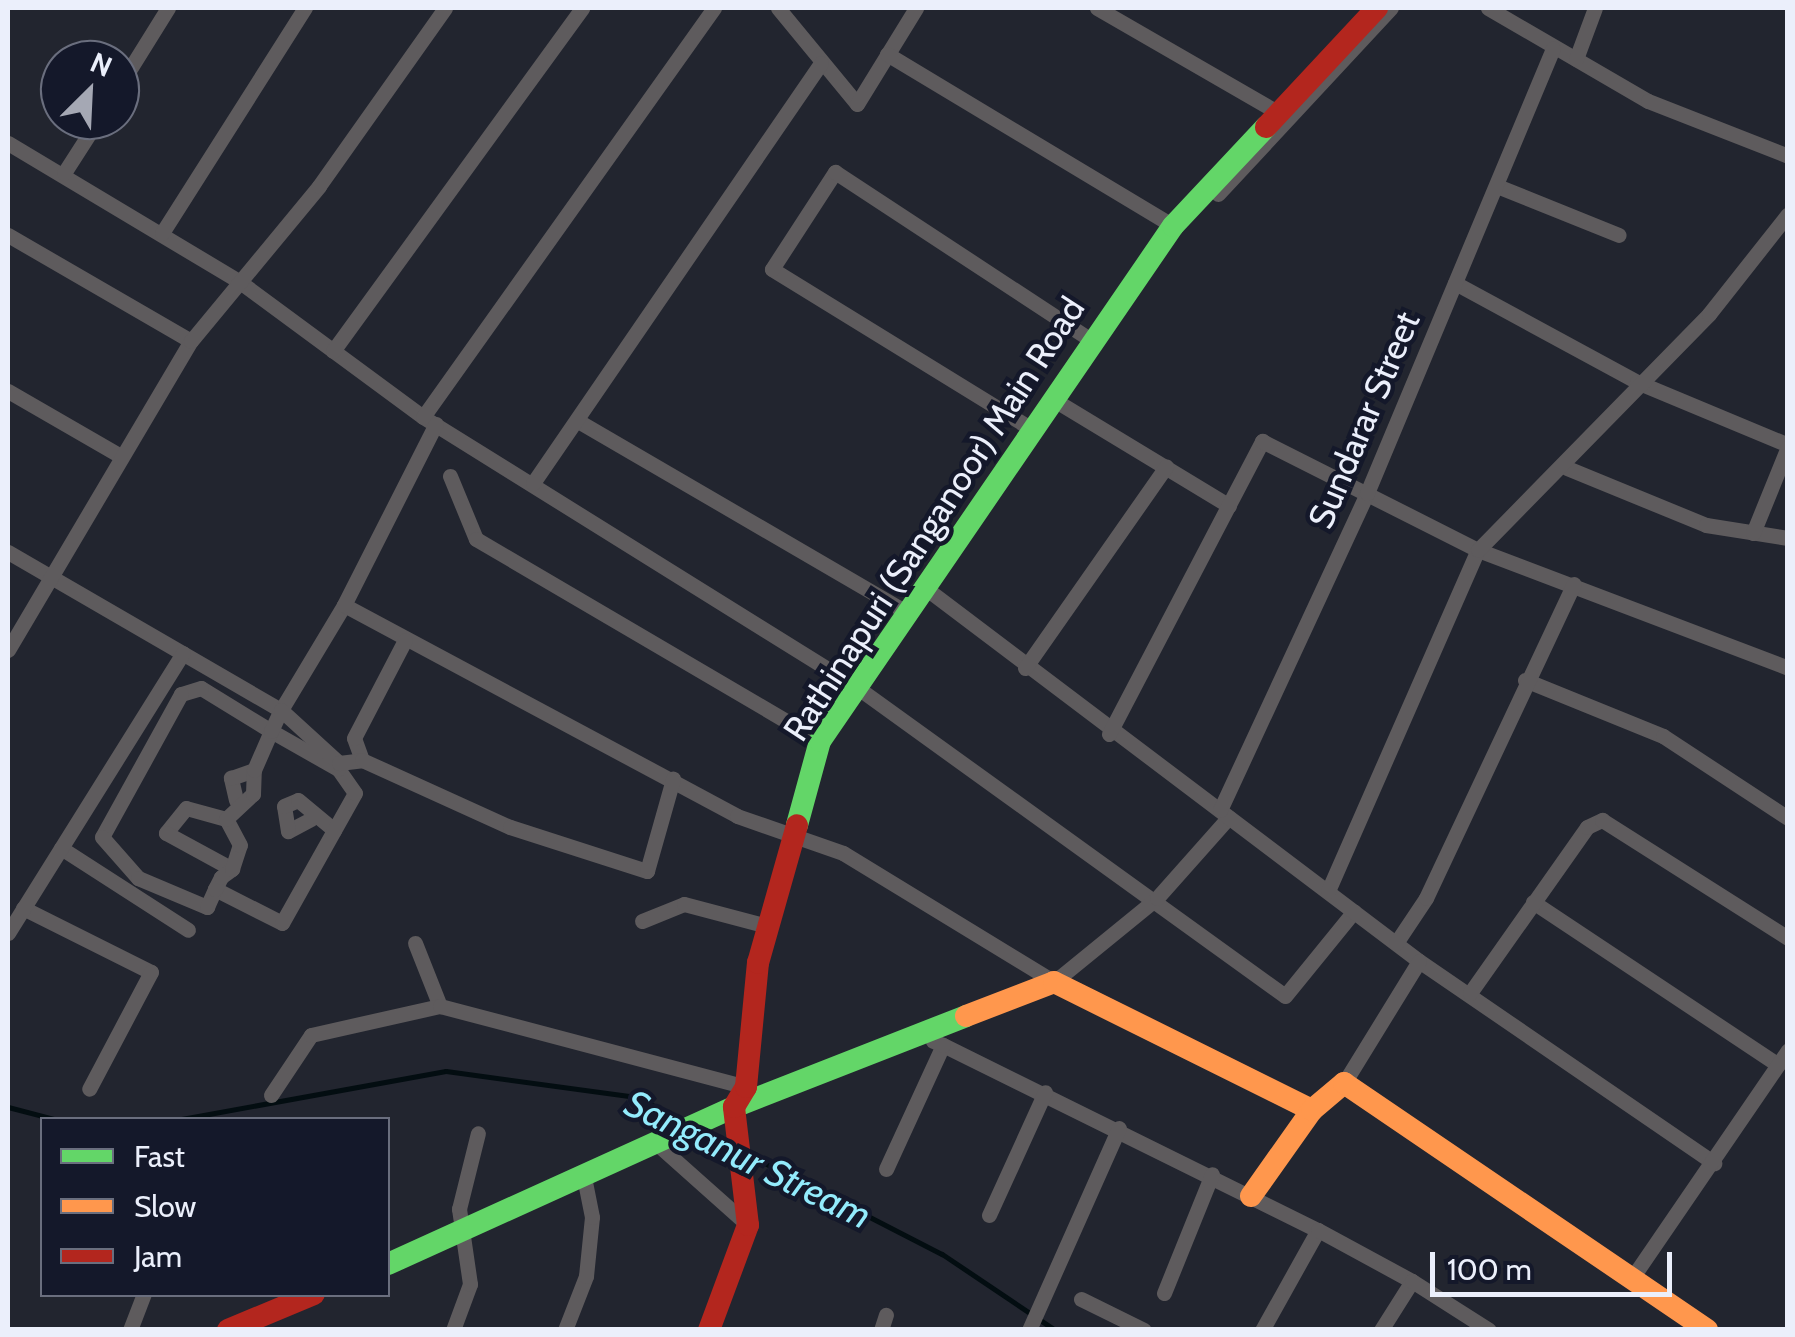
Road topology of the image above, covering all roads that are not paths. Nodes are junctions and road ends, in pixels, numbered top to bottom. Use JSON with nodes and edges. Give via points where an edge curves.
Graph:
{"nodes":[{"id":1,"x":168,"y":8,"type":"edge"},
{"id":2,"x":305,"y":8,"type":"edge"},
{"id":3,"x":445,"y":8,"type":"edge"},
{"id":4,"x":582,"y":8,"type":"edge"},
{"id":5,"x":714,"y":8,"type":"edge"},
{"id":6,"x":778,"y":8,"type":"edge"},
{"id":7,"x":916,"y":8,"type":"edge"},
{"id":8,"x":1096,"y":8,"type":"edge"},
{"id":9,"x":1364,"y":8,"type":"edge"},
{"id":10,"x":1378,"y":8,"type":"edge"},
{"id":11,"x":1391,"y":8,"type":"edge"},
{"id":12,"x":1488,"y":8,"type":"edge"},
{"id":13,"x":1595,"y":8,"type":"edge"},
{"id":14,"x":1553,"y":48,"type":"junction"},
{"id":15,"x":140,"y":53,"type":"edge"},
{"id":16,"x":887,"y":54,"type":"junction"},
{"id":17,"x":1576,"y":60,"type":"junction"},
{"id":18,"x":821,"y":63,"type":"junction"},
{"id":19,"x":1270,"y":108,"type":"junction"},
{"id":20,"x":85,"y":140,"type":"edge"},
{"id":21,"x":8,"y":144,"type":"edge"},
{"id":22,"x":1788,"y":156,"type":"edge"},
{"id":23,"x":64,"y":173,"type":"junction"},
{"id":24,"x":1497,"y":186,"type":"junction"},
{"id":25,"x":1788,"y":214,"type":"edge"},
{"id":26,"x":1173,"y":226,"type":"junction"},
{"id":27,"x":162,"y":233,"type":"junction"},
{"id":28,"x":1618,"y":235,"type":"dead end"},
{"id":29,"x":8,"y":236,"type":"edge"},
{"id":30,"x":240,"y":282,"type":"junction"},
{"id":31,"x":1456,"y":284,"type":"junction"},
{"id":32,"x":191,"y":341,"type":"junction"},
{"id":33,"x":1092,"y":341,"type":"junction"},
{"id":34,"x":333,"y":352,"type":"junction"},
{"id":35,"x":1636,"y":382,"type":"junction"},
{"id":36,"x":8,"y":391,"type":"edge"},
{"id":37,"x":1051,"y":398,"type":"junction"},
{"id":38,"x":429,"y":420,"type":"junction"},
{"id":39,"x":578,"y":421,"type":"junction"},
{"id":40,"x":1030,"y":428,"type":"junction"},
{"id":41,"x":1788,"y":446,"type":"edge"},
{"id":42,"x":118,"y":455,"type":"junction"},
{"id":43,"x":1166,"y":467,"type":"junction"},
{"id":44,"x":1567,"y":468,"type":"junction"},
{"id":45,"x":450,"y":476,"type":"dead end"},
{"id":46,"x":533,"y":483,"type":"junction"},
{"id":47,"x":1366,"y":493,"type":"junction"},
{"id":48,"x":1229,"y":506,"type":"junction"},
{"id":49,"x":1754,"y":533,"type":"junction"},
{"id":50,"x":1788,"y":538,"type":"edge"},
{"id":51,"x":1478,"y":550,"type":"junction"},
{"id":52,"x":8,"y":552,"type":"edge"},
{"id":53,"x":48,"y":580,"type":"junction"},
{"id":54,"x":1574,"y":584,"type":"junction"},
{"id":55,"x":928,"y":590,"type":"junction"},
{"id":56,"x":344,"y":605,"type":"junction"},
{"id":57,"x":910,"y":614,"type":"junction"},
{"id":58,"x":405,"y":640,"type":"junction"},
{"id":59,"x":9,"y":642,"type":"edge"},
{"id":60,"x":183,"y":653,"type":"junction"},
{"id":61,"x":1025,"y":668,"type":"junction"},
{"id":62,"x":1788,"y":668,"type":"edge"},
{"id":63,"x":1525,"y":680,"type":"junction"},
{"id":64,"x":858,"y":688,"type":"junction"},
{"id":65,"x":281,"y":710,"type":"junction"},
{"id":66,"x":271,"y":731,"type":"junction"},
{"id":67,"x":1109,"y":734,"type":"junction"},
{"id":68,"x":820,"y":741,"type":"junction"},
{"id":69,"x":362,"y":760,"type":"junction"},
{"id":70,"x":673,"y":779,"type":"junction"},
{"id":71,"x":1224,"y":814,"type":"junction"},
{"id":72,"x":1788,"y":818,"type":"edge"},
{"id":73,"x":226,"y":819,"type":"junction"},
{"id":74,"x":311,"y":819,"type":"dead end"},
{"id":75,"x":791,"y":828,"type":"junction"},
{"id":76,"x":334,"y":830,"type":"junction"},
{"id":77,"x":61,"y":848,"type":"junction"},
{"id":78,"x":232,"y":868,"type":"junction"},
{"id":79,"x":215,"y":889,"type":"junction"},
{"id":80,"x":1328,"y":891,"type":"junction"},
{"id":81,"x":1157,"y":898,"type":"junction"},
{"id":82,"x":1533,"y":902,"type":"junction"},
{"id":83,"x":23,"y":908,"type":"junction"},
{"id":84,"x":1354,"y":911,"type":"junction"},
{"id":85,"x":642,"y":921,"type":"dead end"},
{"id":86,"x":767,"y":926,"type":"junction"},
{"id":87,"x":188,"y":930,"type":"dead end"},
{"id":88,"x":8,"y":933,"type":"edge"},
{"id":89,"x":1788,"y":938,"type":"edge"},
{"id":90,"x":416,"y":943,"type":"dead end"},
{"id":91,"x":1396,"y":943,"type":"junction"},
{"id":92,"x":1419,"y":961,"type":"junction"},
{"id":93,"x":1054,"y":982,"type":"junction"},
{"id":94,"x":1470,"y":993,"type":"junction"},
{"id":95,"x":440,"y":1006,"type":"junction"},
{"id":96,"x":920,"y":1034,"type":"junction"},
{"id":97,"x":943,"y":1045,"type":"junction"},
{"id":98,"x":1788,"y":1050,"type":"edge"},
{"id":99,"x":1778,"y":1065,"type":"junction"},
{"id":100,"x":1344,"y":1083,"type":"junction"},
{"id":101,"x":89,"y":1089,"type":"dead end"},
{"id":102,"x":1044,"y":1092,"type":"junction"},
{"id":103,"x":271,"y":1094,"type":"dead end"},
{"id":104,"x":739,"y":1105,"type":"junction"},
{"id":105,"x":1312,"y":1110,"type":"junction"},
{"id":106,"x":1119,"y":1128,"type":"junction"},
{"id":107,"x":478,"y":1133,"type":"dead end"},
{"id":108,"x":660,"y":1142,"type":"junction"},
{"id":109,"x":1714,"y":1163,"type":"junction"},
{"id":110,"x":886,"y":1169,"type":"dead end"},
{"id":111,"x":1212,"y":1174,"type":"junction"},
{"id":112,"x":584,"y":1177,"type":"junction"},
{"id":113,"x":1251,"y":1196,"type":"junction"},
{"id":114,"x":989,"y":1215,"type":"dead end"},
{"id":115,"x":748,"y":1225,"type":"junction"},
{"id":116,"x":1318,"y":1230,"type":"junction"},
{"id":117,"x":460,"y":1234,"type":"junction"},
{"id":118,"x":390,"y":1263,"type":"edge"},
{"id":119,"x":1632,"y":1278,"type":"junction"},
{"id":120,"x":1412,"y":1281,"type":"junction"},
{"id":121,"x":1164,"y":1293,"type":"dead end"},
{"id":122,"x":143,"y":1297,"type":"edge"},
{"id":123,"x":307,"y":1297,"type":"edge"},
{"id":124,"x":1082,"y":1299,"type":"dead end"},
{"id":125,"x":240,"y":1327,"type":"edge"},
{"id":126,"x":130,"y":1330,"type":"edge"},
{"id":127,"x":453,"y":1330,"type":"edge"},
{"id":128,"x":564,"y":1330,"type":"edge"},
{"id":129,"x":708,"y":1330,"type":"edge"},
{"id":130,"x":1029,"y":1330,"type":"edge"},
{"id":131,"x":1144,"y":1330,"type":"edge"},
{"id":132,"x":1262,"y":1330,"type":"edge"},
{"id":133,"x":1381,"y":1330,"type":"edge"},
{"id":134,"x":1489,"y":1330,"type":"edge"},
{"id":135,"x":1707,"y":1330,"type":"edge"}],
"edges":[{"from":1,"to":15,"type":"street"},
{"from":2,"to":27,"type":"street"},
{"from":3,"to":30,"type":"street"},
{"from":4,"to":34,"type":"street"},
{"from":5,"to":38,"type":"street"},
{"from":6,"to":18,"type":"street"},
{"from":7,"to":16,"type":"street"},
{"from":8,"to":19,"type":"street"},
{"from":9,"to":19,"type":"street"},
{"from":10,"to":26,"type":"street","name":"Rathinapuri (Sanganoor) Main Road"},
{"from":11,"to":26,"type":"street","via":[[1194,219]]},
{"from":12,"to":14,"type":"street"},
{"from":13,"to":17,"type":"street"},
{"from":14,"to":17,"type":"street"},
{"from":14,"to":24,"type":"street","name":"Sundarar Street"},
{"from":16,"to":18,"type":"street","via":[[856,104]]},
{"from":16,"to":26,"type":"street"},
{"from":17,"to":22,"type":"street","via":[[1648,101]]},
{"from":18,"to":39,"type":"street"},
{"from":19,"to":26,"type":"street","via":[[1177,206]]},
{"from":20,"to":23,"type":"street"},
{"from":21,"to":23,"type":"street"},
{"from":23,"to":27,"type":"street"},
{"from":24,"to":28,"type":"street"},
{"from":24,"to":31,"type":"street","name":"Sundarar Street"},
{"from":25,"to":35,"type":"street","via":[[1709,314]]},
{"from":26,"to":33,"type":"street","name":"Rathinapuri (Sanganoor) Main Road"},
{"from":27,"to":30,"type":"street"},
{"from":29,"to":32,"type":"street"},
{"from":30,"to":32,"type":"street"},
{"from":30,"to":34,"type":"street"},
{"from":31,"to":35,"type":"street"},
{"from":31,"to":47,"type":"street","name":"Sundarar Street"},
{"from":32,"to":42,"type":"street"},
{"from":33,"to":37,"type":"street","name":"Rathinapuri (Sanganoor) Main Road"},
{"from":33,"to":40,"type":"street","via":[[835,172],[772,269]]},
{"from":34,"to":38,"type":"street"},
{"from":35,"to":41,"type":"street"},
{"from":35,"to":44,"type":"street"},
{"from":36,"to":42,"type":"street"},
{"from":37,"to":40,"type":"street","name":"Rathinapuri (Sanganoor) Main Road"},
{"from":37,"to":43,"type":"street"},
{"from":38,"to":46,"type":"street"},
{"from":38,"to":56,"type":"street"},
{"from":39,"to":46,"type":"street"},
{"from":39,"to":57,"type":"street"},
{"from":40,"to":55,"type":"street","name":"Rathinapuri (Sanganoor) Main Road"},
{"from":41,"to":49,"type":"street"},
{"from":42,"to":53,"type":"street"},
{"from":43,"to":48,"type":"street"},
{"from":43,"to":61,"type":"street"},
{"from":44,"to":49,"type":"street","via":[[1706,525]]},
{"from":44,"to":51,"type":"street"},
{"from":45,"to":68,"type":"street","via":[[476,539]]},
{"from":46,"to":64,"type":"street"},
{"from":47,"to":48,"type":"street","via":[[1262,441]]},
{"from":47,"to":51,"type":"street"},
{"from":47,"to":71,"type":"street","name":"Sundarar Street"},
{"from":48,"to":67,"type":"street"},
{"from":49,"to":50,"type":"street"},
{"from":51,"to":54,"type":"street"},
{"from":51,"to":80,"type":"street"},
{"from":52,"to":53,"type":"street"},
{"from":53,"to":59,"type":"street"},
{"from":53,"to":60,"type":"street"},
{"from":54,"to":62,"type":"street"},
{"from":54,"to":63,"type":"street"},
{"from":55,"to":57,"type":"street","name":"Rathinapuri (Sanganoor) Main Road"},
{"from":55,"to":61,"type":"street"},
{"from":56,"to":58,"type":"street"},
{"from":56,"to":65,"type":"street"},
{"from":57,"to":64,"type":"street","name":"Rathinapuri (Sanganoor) Main Road"},
{"from":58,"to":69,"type":"street","via":[[354,738]]},
{"from":58,"to":70,"type":"street"},
{"from":60,"to":65,"type":"street"},
{"from":60,"to":77,"type":"street"},
{"from":61,"to":67,"type":"street"},
{"from":63,"to":72,"type":"street","via":[[1664,736]]},
{"from":63,"to":91,"type":"street","via":[[1426,898]]},
{"from":64,"to":68,"type":"street","name":"Rathinapuri (Sanganoor) Main Road"},
{"from":64,"to":81,"type":"street"},
{"from":65,"to":66,"type":"street"},
{"from":65,"to":69,"type":"street","via":[[339,763]]},
{"from":66,"to":73,"type":"street","via":[[254,770],[253,794],[236,800]]},
{"from":66,"to":76,"type":"street","via":[[351,778],[355,792]]},
{"from":66,"to":79,"type":"street","via":[[201,688],[181,694],[102,837],[138,878],[207,906]]},
{"from":67,"to":71,"type":"street"},
{"from":68,"to":75,"type":"street","name":"Rathinapuri (Sanganoor) Main Road"},
{"from":69,"to":70,"type":"street","via":[[510,827],[647,871]]},
{"from":70,"to":75,"type":"street","via":[[736,816]]},
{"from":71,"to":80,"type":"street"},
{"from":71,"to":81,"type":"street","name":"Sundarar Street"},
{"from":73,"to":78,"type":"street","via":[[240,844]]},
{"from":73,"to":78,"type":"street","via":[[186,808],[166,833]]},
{"from":74,"to":76,"type":"street"},
{"from":75,"to":86,"type":"street","name":"Rathinapuri (Sanganoor) Main Road"},
{"from":75,"to":93,"type":"street"},
{"from":76,"to":79,"type":"street","via":[[282,924]]},
{"from":77,"to":83,"type":"street"},
{"from":77,"to":87,"type":"street"},
{"from":78,"to":79,"type":"street"},
{"from":80,"to":84,"type":"street"},
{"from":81,"to":84,"type":"street","via":[[1285,996]]},
{"from":81,"to":93,"type":"street","name":"Sundarar Street"},
{"from":82,"to":89,"type":"street","via":[[1586,827],[1602,820]]},
{"from":82,"to":94,"type":"street"},
{"from":82,"to":99,"type":"street"},
{"from":83,"to":88,"type":"street"},
{"from":83,"to":101,"type":"street","via":[[151,972]]},
{"from":84,"to":91,"type":"street"},
{"from":85,"to":86,"type":"street","via":[[684,904]]},
{"from":86,"to":104,"type":"street","name":"Rathinapuri (Sanganoor) Main Road"},
{"from":90,"to":95,"type":"street"},
{"from":91,"to":92,"type":"street"},
{"from":92,"to":94,"type":"street"},
{"from":92,"to":100,"type":"street"},
{"from":93,"to":96,"type":"street"},
{"from":93,"to":105,"type":"street"},
{"from":94,"to":109,"type":"street"},
{"from":95,"to":103,"type":"street","via":[[312,1035]]},
{"from":95,"to":104,"type":"street"},
{"from":96,"to":97,"type":"street"},
{"from":96,"to":104,"type":"street"},
{"from":97,"to":102,"type":"street"},
{"from":97,"to":110,"type":"street"},
{"from":98,"to":99,"type":"street"},
{"from":99,"to":109,"type":"street"},
{"from":100,"to":105,"type":"street"},
{"from":100,"to":119,"type":"street"},
{"from":102,"to":106,"type":"street"},
{"from":102,"to":114,"type":"street"},
{"from":104,"to":108,"type":"street"},
{"from":104,"to":115,"type":"street","name":"Rathinapuri (Sanganoor) Main Road"},
{"from":105,"to":113,"type":"street"},
{"from":106,"to":111,"type":"street"},
{"from":106,"to":130,"type":"street"},
{"from":107,"to":117,"type":"street"},
{"from":108,"to":112,"type":"street"},
{"from":108,"to":115,"type":"street"},
{"from":109,"to":119,"type":"street"},
{"from":111,"to":113,"type":"street"},
{"from":111,"to":121,"type":"street"},
{"from":112,"to":117,"type":"street"},
{"from":112,"to":128,"type":"street","via":[[592,1217],[586,1276]]},
{"from":113,"to":116,"type":"street"},
{"from":115,"to":129,"type":"street","name":"Rathinapuri (Sanganoor) Main Road"},
{"from":116,"to":120,"type":"street"},
{"from":116,"to":132,"type":"street"},
{"from":117,"to":118,"type":"street"},
{"from":117,"to":127,"type":"street","via":[[470,1284]]},
{"from":119,"to":135,"type":"street"},
{"from":120,"to":133,"type":"street"},
{"from":120,"to":134,"type":"street"},
{"from":122,"to":126,"type":"street"},
{"from":123,"to":125,"type":"street"},
{"from":124,"to":131,"type":"street"}]}
